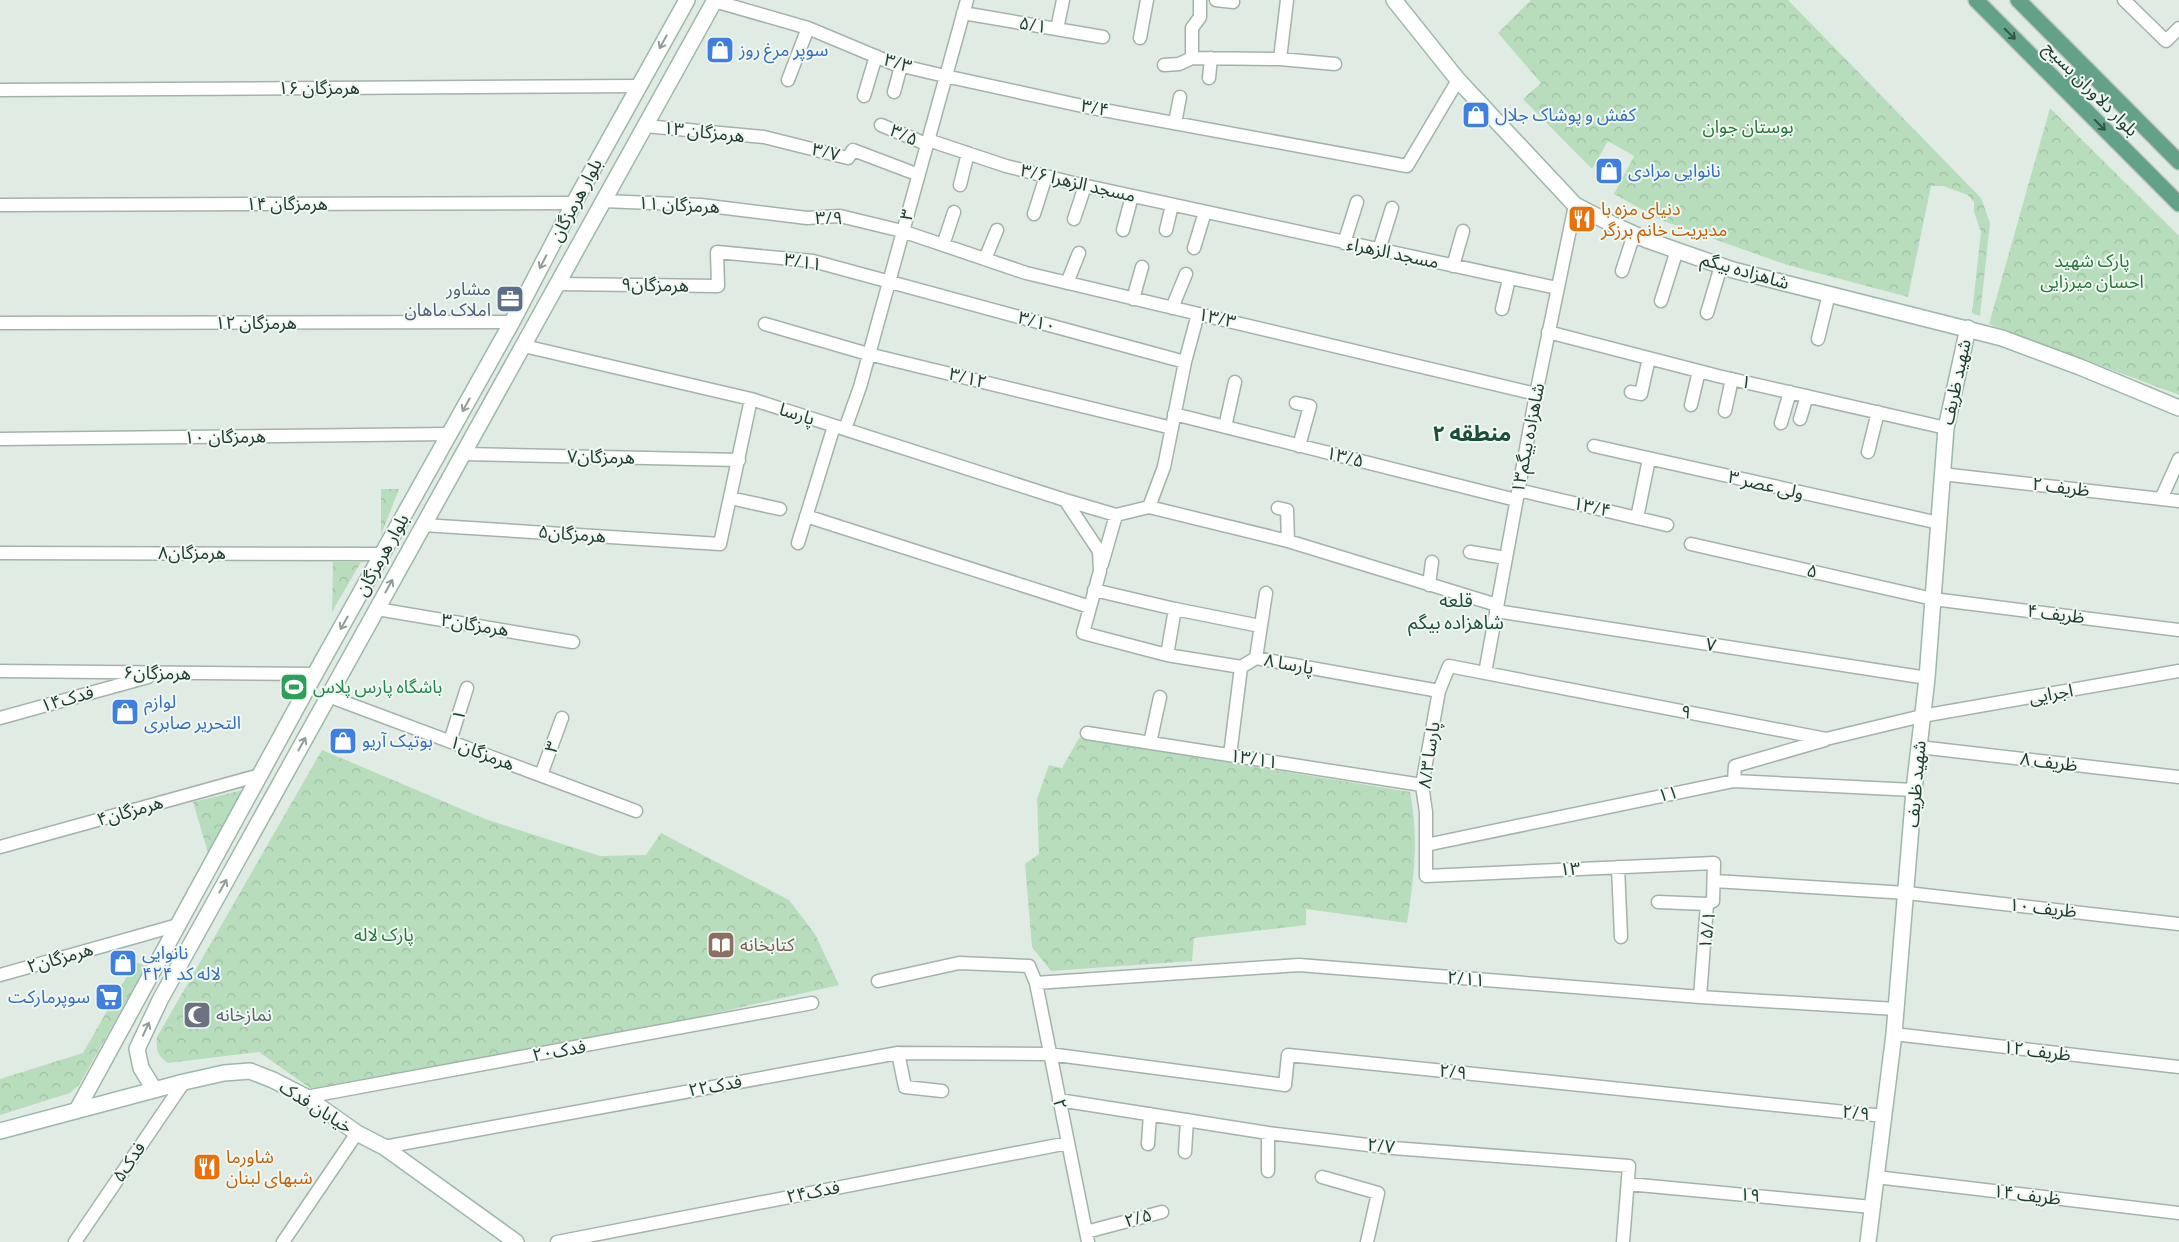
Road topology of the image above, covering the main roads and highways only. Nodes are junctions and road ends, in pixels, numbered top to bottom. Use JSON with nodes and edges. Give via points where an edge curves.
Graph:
{"nodes":[{"id":1,"x":1976,"y":0,"type":"edge"},
{"id":2,"x":2018,"y":0,"type":"edge"},
{"id":3,"x":2087,"y":69,"type":"junction"},
{"id":4,"x":2066,"y":90,"type":"junction"},
{"id":5,"x":2179,"y":162,"type":"edge"},
{"id":6,"x":2179,"y":204,"type":"edge"}],
"edges":[{"from":1,"to":4,"type":"main road","name":"بلوار دلاوران بسیج","one_way":true},
{"from":2,"to":3,"type":"main road","name":"بلوار دلاوران بسیج"},
{"from":3,"to":4,"type":"main road"},
{"from":3,"to":5,"type":"main road","name":"بلوار دلاوران بسیج"},
{"from":4,"to":6,"type":"main road","name":"بلوار دلاوران بسیج","one_way":true}]}
